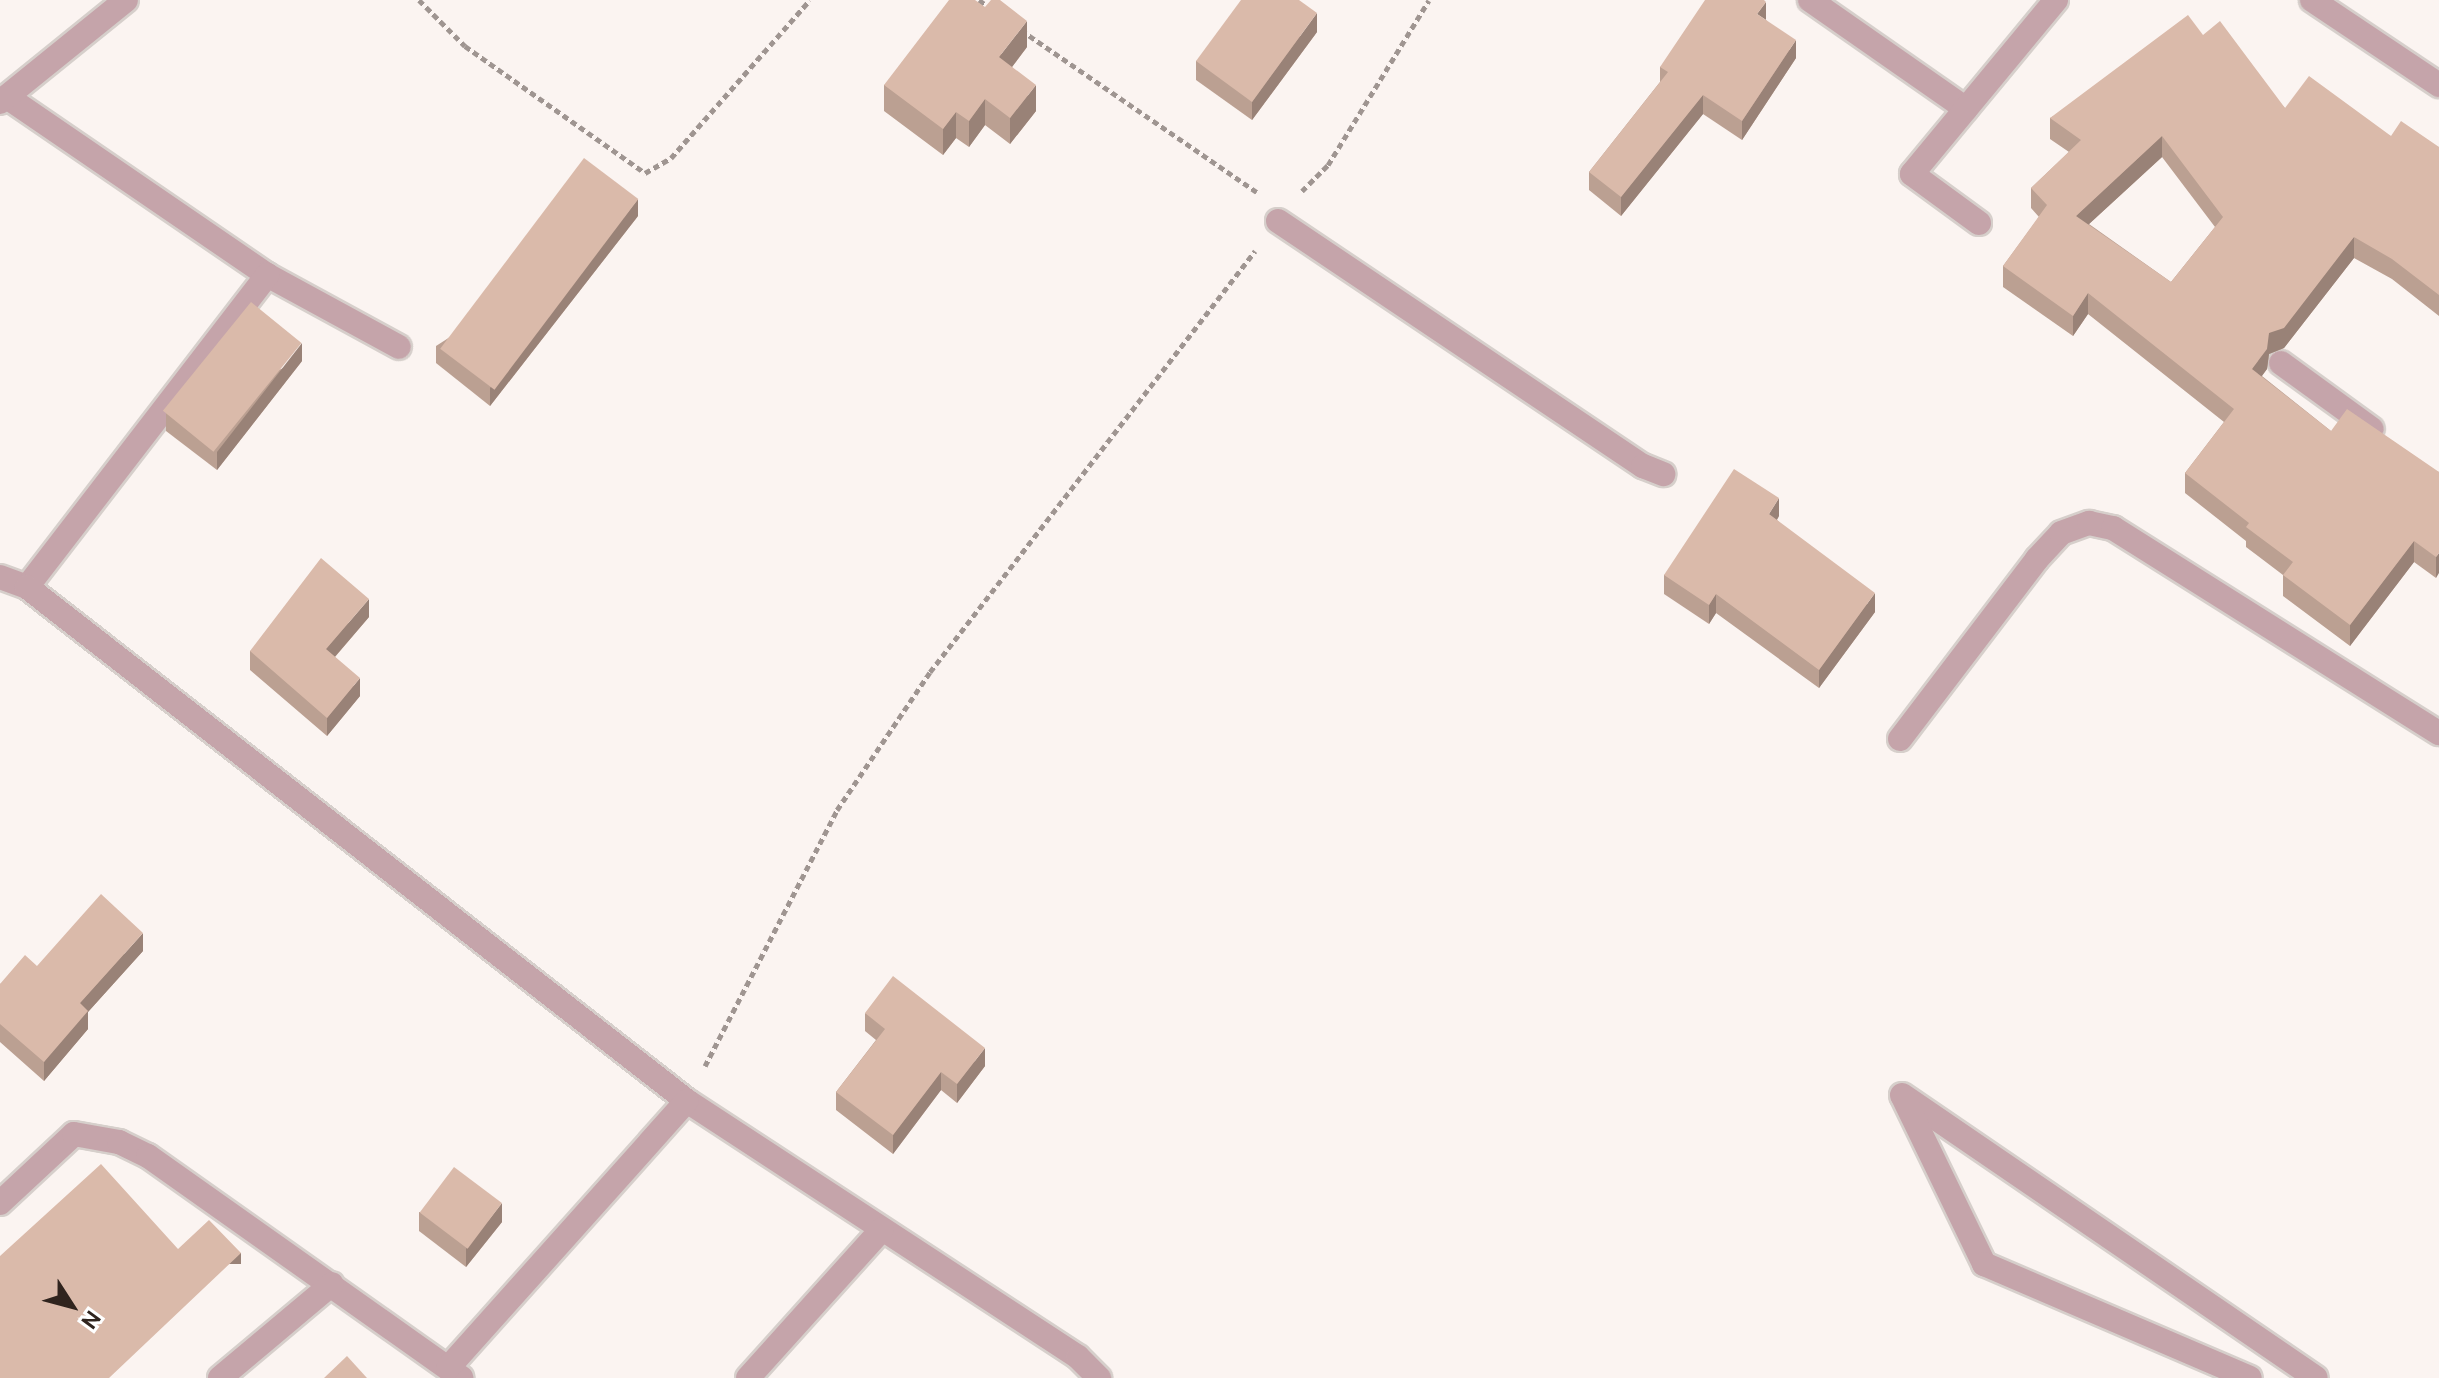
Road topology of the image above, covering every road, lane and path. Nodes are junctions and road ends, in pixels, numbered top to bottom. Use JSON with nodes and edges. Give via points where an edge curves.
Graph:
{"nodes":[{"id":1,"x":126,"y":0,"type":"edge"},
{"id":2,"x":419,"y":0,"type":"edge"},
{"id":3,"x":810,"y":0,"type":"edge"},
{"id":4,"x":979,"y":0,"type":"edge"},
{"id":5,"x":1429,"y":0,"type":"edge"},
{"id":6,"x":1810,"y":0,"type":"edge"},
{"id":7,"x":2056,"y":0,"type":"edge"},
{"id":8,"x":2312,"y":0,"type":"edge"},
{"id":9,"x":1005,"y":18,"type":"edge"},
{"id":10,"x":1018,"y":27,"type":"edge"},
{"id":11,"x":2439,"y":85,"type":"edge"},
{"id":12,"x":3,"y":100,"type":"edge"},
{"id":13,"x":1966,"y":109,"type":"junction"},
{"id":14,"x":1294,"y":199,"type":"junction"},
{"id":15,"x":1278,"y":221,"type":"junction"},
{"id":16,"x":1979,"y":223,"type":"dead end"},
{"id":17,"x":267,"y":275,"type":"junction"},
{"id":18,"x":399,"y":347,"type":"dead end"},
{"id":19,"x":2281,"y":363,"type":"dead end"},
{"id":20,"x":2390,"y":442,"type":"edge"},
{"id":21,"x":1663,"y":474,"type":"dead end"},
{"id":22,"x":0,"y":577,"type":"edge"},
{"id":23,"x":27,"y":587,"type":"junction"},
{"id":24,"x":2439,"y":733,"type":"edge"},
{"id":25,"x":1900,"y":739,"type":"dead end"},
{"id":26,"x":687,"y":1101,"type":"junction"},
{"id":27,"x":0,"y":1203,"type":"edge"},
{"id":28,"x":882,"y":1229,"type":"junction"},
{"id":29,"x":332,"y":1284,"type":"junction"},
{"id":30,"x":455,"y":1373,"type":"edge"},
{"id":31,"x":220,"y":1378,"type":"edge"},
{"id":32,"x":748,"y":1378,"type":"edge"},
{"id":33,"x":1099,"y":1378,"type":"edge"},
{"id":34,"x":2250,"y":1378,"type":"edge"},
{"id":35,"x":2316,"y":1378,"type":"edge"}],
"edges":[{"from":1,"to":12,"type":"street"},
{"from":2,"to":3,"type":"path","via":[[465,46],[645,173],[671,158]]},
{"from":4,"to":9,"type":"path"},
{"from":5,"to":14,"type":"path","via":[[1328,165]]},
{"from":6,"to":13,"type":"street"},
{"from":7,"to":13,"type":"street"},
{"from":8,"to":11,"type":"street"},
{"from":10,"to":14,"type":"path","via":[[1266,199]]},
{"from":12,"to":17,"type":"street"},
{"from":13,"to":16,"type":"street","via":[[1912,174]]},
{"from":14,"to":15,"type":"path"},
{"from":15,"to":21,"type":"street","via":[[1643,466]]},
{"from":15,"to":26,"type":"path","via":[[930,672],[845,797]]},
{"from":17,"to":18,"type":"street"},
{"from":17,"to":23,"type":"street"},
{"from":19,"to":20,"type":"street"},
{"from":22,"to":23,"type":"street"},
{"from":23,"to":26,"type":"street"},
{"from":24,"to":25,"type":"street","via":[[2113,528],[2089,523],[2061,533],[2037,559]]},
{"from":26,"to":28,"type":"street"},
{"from":26,"to":30,"type":"street"},
{"from":27,"to":29,"type":"street","via":[[74,1134],[119,1142],[148,1156]]},
{"from":28,"to":32,"type":"street"},
{"from":28,"to":33,"type":"street","via":[[1078,1357]]},
{"from":29,"to":30,"type":"street"},
{"from":29,"to":31,"type":"street"},
{"from":34,"to":35,"type":"street","via":[[1984,1264],[1902,1095]]}]}
